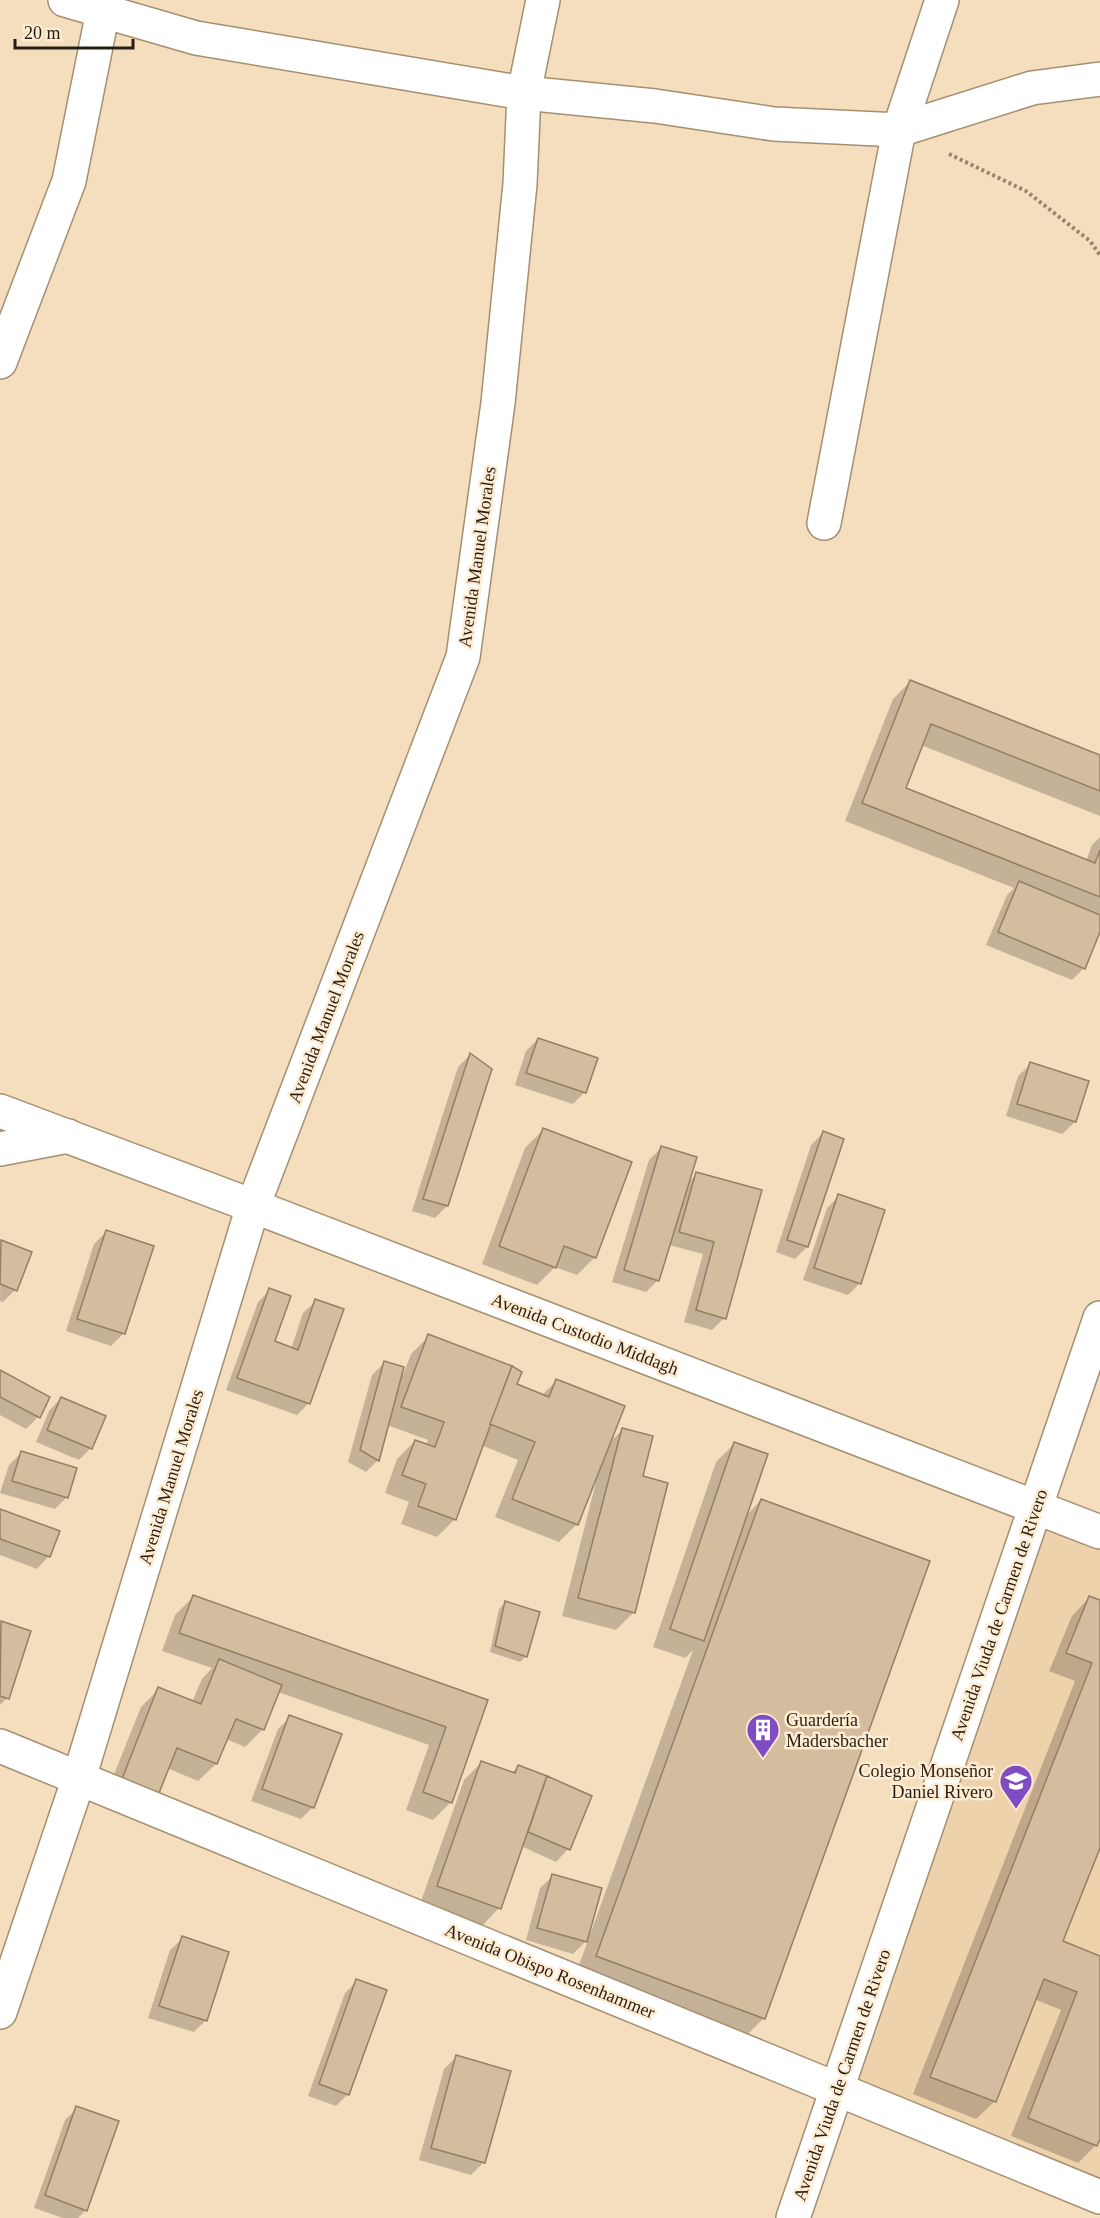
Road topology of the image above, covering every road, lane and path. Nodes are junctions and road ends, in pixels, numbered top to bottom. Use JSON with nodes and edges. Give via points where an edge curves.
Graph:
{"nodes":[{"id":1,"x":65,"y":0,"type":"edge"},
{"id":2,"x":543,"y":0,"type":"edge"},
{"id":3,"x":942,"y":0,"type":"edge"},
{"id":4,"x":104,"y":11,"type":"junction"},
{"id":5,"x":1100,"y":78,"type":"edge"},
{"id":6,"x":524,"y":93,"type":"junction"},
{"id":7,"x":899,"y":130,"type":"junction"},
{"id":8,"x":1100,"y":255,"type":"edge"},
{"id":9,"x":0,"y":362,"type":"edge"},
{"id":10,"x":824,"y":524,"type":"dead end"},
{"id":11,"x":0,"y":1111,"type":"edge"},
{"id":12,"x":70,"y":1136,"type":"junction"},
{"id":13,"x":0,"y":1149,"type":"edge"},
{"id":14,"x":254,"y":1206,"type":"junction"},
{"id":15,"x":1100,"y":1318,"type":"edge"},
{"id":16,"x":1036,"y":1507,"type":"junction"},
{"id":17,"x":1100,"y":1532,"type":"edge"},
{"id":18,"x":0,"y":1746,"type":"edge"},
{"id":19,"x":79,"y":1778,"type":"junction"},
{"id":20,"x":0,"y":2012,"type":"edge"},
{"id":21,"x":837,"y":2089,"type":"junction"},
{"id":22,"x":1100,"y":2197,"type":"edge"},
{"id":23,"x":794,"y":2218,"type":"edge"}],
"edges":[{"from":1,"to":4,"type":"street"},
{"from":2,"to":6,"type":"street","name":"Avenida Manuel Morales"},
{"from":3,"to":7,"type":"street"},
{"from":4,"to":6,"type":"street","via":[[196,38]]},
{"from":4,"to":9,"type":"street","via":[[69,181]]},
{"from":5,"to":7,"type":"street","via":[[1032,88]]},
{"from":6,"to":7,"type":"street","via":[[655,106],[774,124]]},
{"from":6,"to":14,"type":"street","name":"Avenida Manuel Morales","via":[[520,184],[498,403],[463,657]]},
{"from":7,"to":8,"type":"path","via":[[1026,191],[1090,241]]},
{"from":7,"to":10,"type":"street"},
{"from":11,"to":12,"type":"street","name":"Avenida Custodio Middagh"},
{"from":12,"to":13,"type":"street"},
{"from":12,"to":14,"type":"street","name":"Avenida Custodio Middagh"},
{"from":14,"to":16,"type":"street","name":"Avenida Custodio Middagh"},
{"from":14,"to":19,"type":"street","name":"Avenida Manuel Morales"},
{"from":15,"to":16,"type":"street","name":"Avenida Viuda de Carmen de Rivero"},
{"from":16,"to":17,"type":"street","name":"Avenida Custodio Middagh"},
{"from":16,"to":21,"type":"street","name":"Avenida Viuda de Carmen de Rivero"},
{"from":18,"to":19,"type":"street","name":"Avenida Obispo Rosenhammer"},
{"from":19,"to":20,"type":"street","name":"Avenida Manuel Morales"},
{"from":19,"to":21,"type":"street","name":"Avenida Obispo Rosenhammer"},
{"from":21,"to":22,"type":"street","name":"Avenida Obispo Rosenhammer"},
{"from":21,"to":23,"type":"street","name":"Avenida Viuda de Carmen de Rivero"}]}
